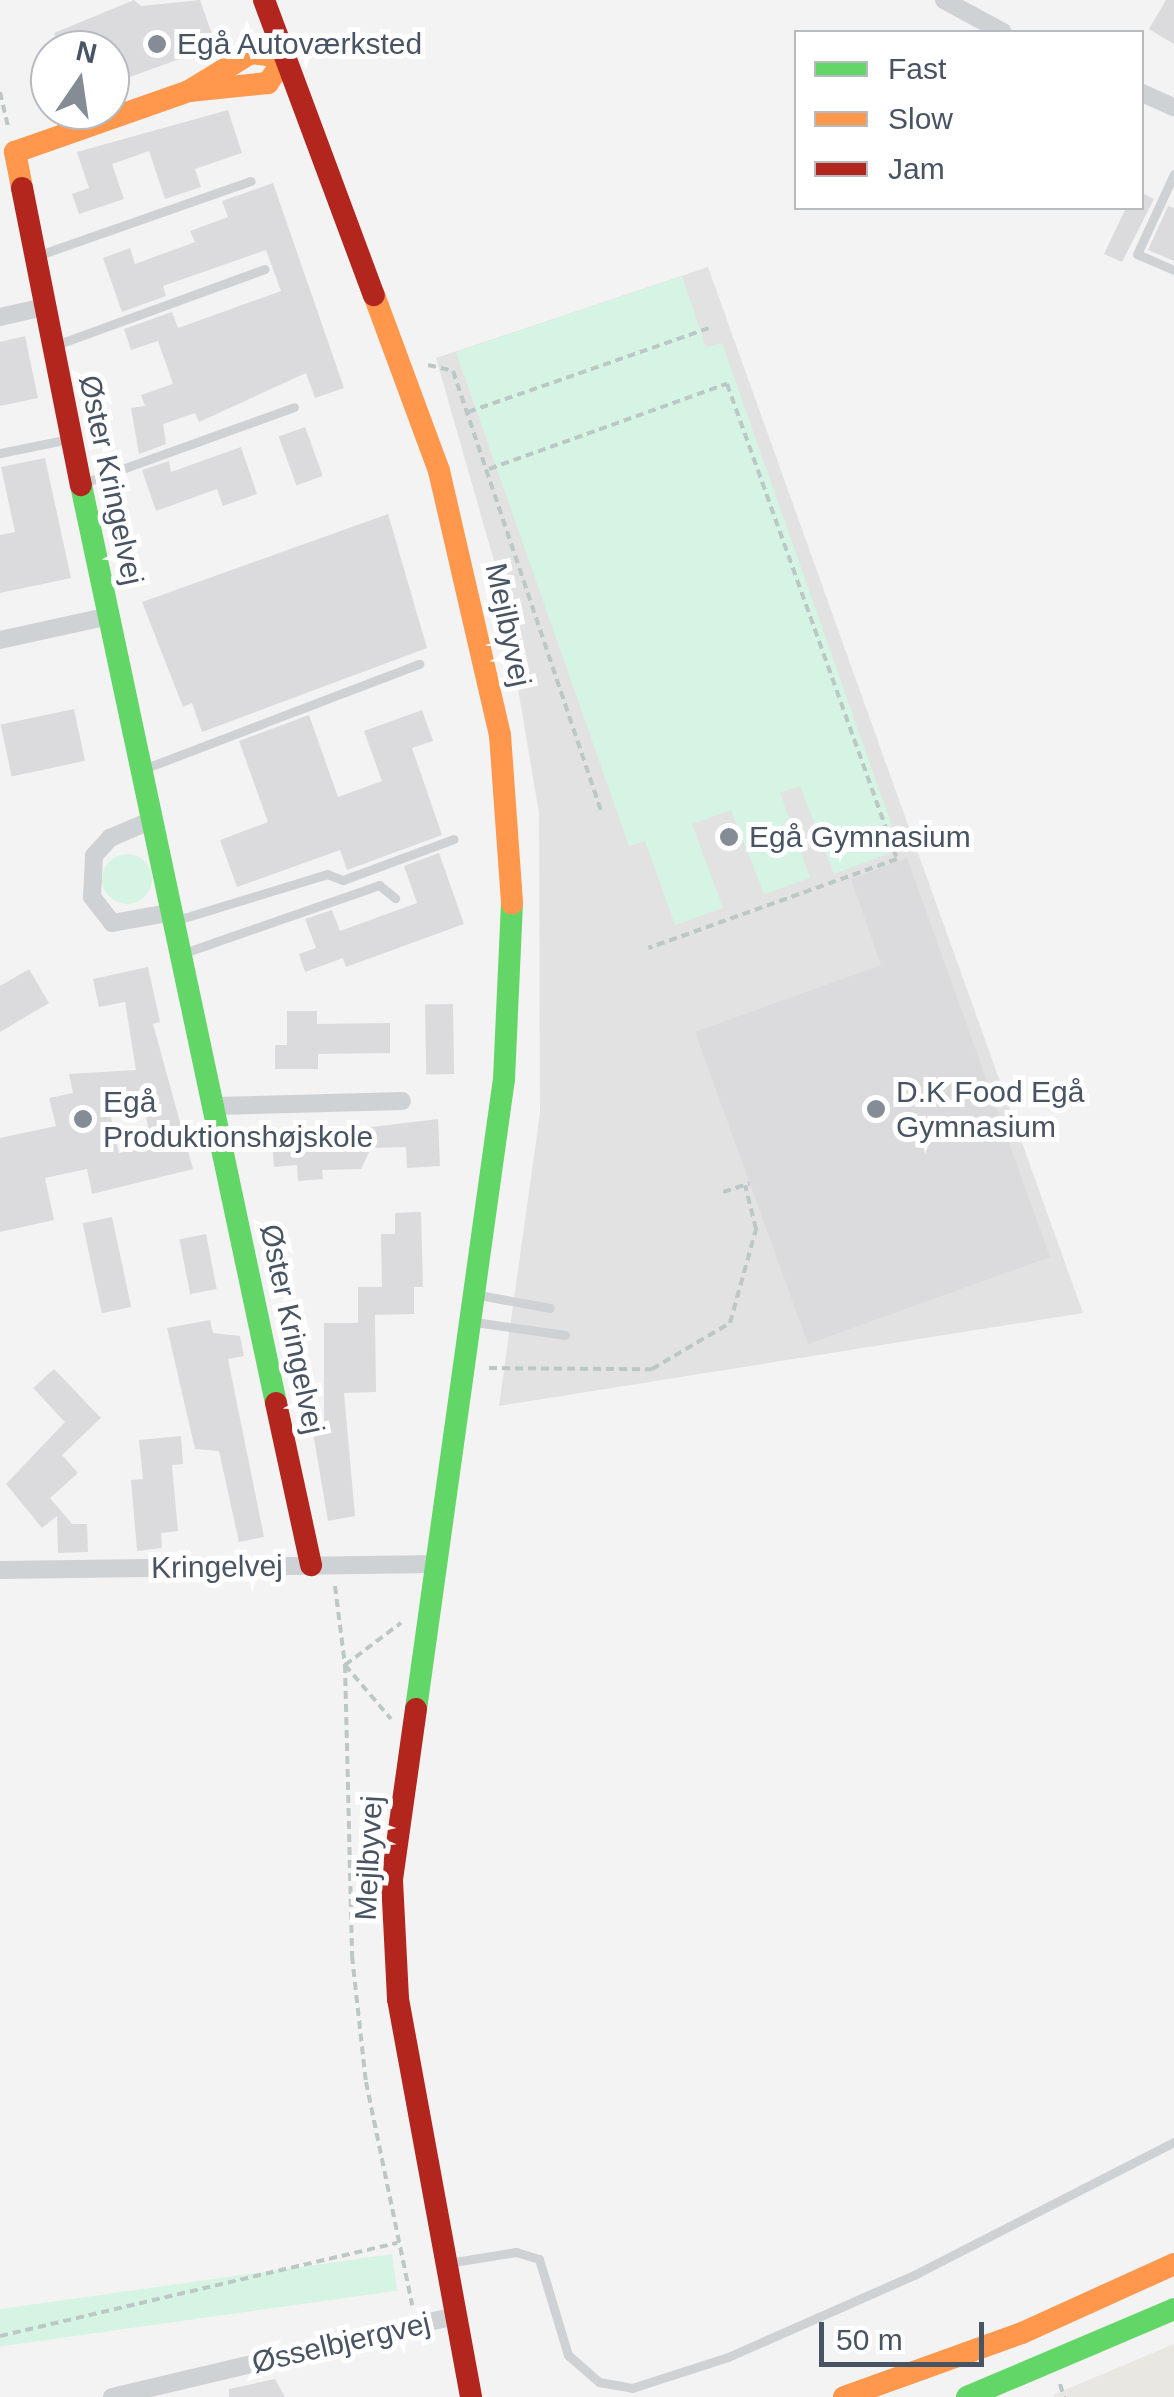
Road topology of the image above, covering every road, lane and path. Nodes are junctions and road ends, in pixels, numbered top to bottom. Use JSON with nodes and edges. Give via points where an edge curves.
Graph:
{"nodes":[{"id":1,"x":264,"y":0,"type":"edge"},
{"id":2,"x":944,"y":0,"type":"edge"},
{"id":3,"x":999,"y":30,"type":"edge"},
{"id":4,"x":286,"y":57,"type":"junction"},
{"id":5,"x":0,"y":92,"type":"edge"},
{"id":6,"x":1144,"y":94,"type":"edge"},
{"id":7,"x":1174,"y":106,"type":"edge"},
{"id":8,"x":15,"y":152,"type":"junction"},
{"id":9,"x":1174,"y":174,"type":"edge"},
{"id":10,"x":252,"y":181,"type":"dead end"},
{"id":11,"x":34,"y":257,"type":"junction"},
{"id":12,"x":265,"y":269,"type":"dead end"},
{"id":13,"x":1174,"y":270,"type":"edge"},
{"id":14,"x":44,"y":307,"type":"junction"},
{"id":15,"x":0,"y":316,"type":"edge"},
{"id":16,"x":709,"y":328,"type":"dead end"},
{"id":17,"x":52,"y":346,"type":"junction"},
{"id":18,"x":400,"y":358,"type":"junction"},
{"id":19,"x":294,"y":406,"type":"dead end"},
{"id":20,"x":468,"y":412,"type":"junction"},
{"id":21,"x":72,"y":438,"type":"junction"},
{"id":22,"x":0,"y":453,"type":"edge"},
{"id":23,"x":489,"y":469,"type":"junction"},
{"id":24,"x":81,"y":483,"type":"junction"},
{"id":25,"x":109,"y":616,"type":"junction"},
{"id":26,"x":0,"y":640,"type":"edge"},
{"id":27,"x":419,"y":664,"type":"dead end"},
{"id":28,"x":140,"y":770,"type":"junction"},
{"id":29,"x":601,"y":811,"type":"dead end"},
{"id":30,"x":152,"y":820,"type":"junction"},
{"id":31,"x":454,"y":839,"type":"dead end"},
{"id":32,"x":395,"y":898,"type":"dead end"},
{"id":33,"x":174,"y":916,"type":"junction"},
{"id":34,"x":648,"y":948,"type":"dead end"},
{"id":35,"x":182,"y":954,"type":"junction"},
{"id":36,"x":402,"y":1101,"type":"dead end"},
{"id":37,"x":214,"y":1106,"type":"junction"},
{"id":38,"x":723,"y":1192,"type":"dead end"},
{"id":39,"x":765,"y":1225,"type":"dead end"},
{"id":40,"x":756,"y":1229,"type":"junction"},
{"id":41,"x":476,"y":1294,"type":"junction"},
{"id":42,"x":550,"y":1308,"type":"dead end"},
{"id":43,"x":472,"y":1322,"type":"junction"},
{"id":44,"x":564,"y":1336,"type":"dead end"},
{"id":45,"x":464,"y":1373,"type":"junction"},
{"id":46,"x":434,"y":1564,"type":"junction"},
{"id":47,"x":322,"y":1565,"type":"junction"},
{"id":48,"x":0,"y":1570,"type":"edge"},
{"id":49,"x":427,"y":1604,"type":"junction"},
{"id":50,"x":345,"y":1665,"type":"junction"},
{"id":51,"x":408,"y":1738,"type":"junction"},
{"id":52,"x":1174,"y":2142,"type":"edge"},
{"id":53,"x":398,"y":2243,"type":"junction"},
{"id":54,"x":445,"y":2263,"type":"junction"},
{"id":55,"x":1174,"y":2264,"type":"edge"},
{"id":56,"x":1174,"y":2309,"type":"edge"},
{"id":57,"x":454,"y":2316,"type":"junction"},
{"id":58,"x":417,"y":2324,"type":"junction"},
{"id":59,"x":0,"y":2336,"type":"edge"},
{"id":60,"x":112,"y":2397,"type":"edge"},
{"id":61,"x":471,"y":2397,"type":"edge"},
{"id":62,"x":844,"y":2397,"type":"edge"},
{"id":63,"x":967,"y":2397,"type":"edge"}],
"edges":[{"from":1,"to":4,"type":"street","name":"Mejlbyvej"},
{"from":2,"to":3,"type":"street"},
{"from":4,"to":8,"type":"street","via":[[252,52],[189,91]]},
{"from":4,"to":18,"type":"street","name":"Mejlbyvej"},
{"from":5,"to":8,"type":"path"},
{"from":6,"to":7,"type":"street"},
{"from":8,"to":11,"type":"street","name":"Øster Kringelvej"},
{"from":9,"to":13,"type":"lane","via":[[1138,254]]},
{"from":10,"to":11,"type":"lane"},
{"from":11,"to":14,"type":"street","name":"Øster Kringelvej"},
{"from":12,"to":17,"type":"lane"},
{"from":14,"to":15,"type":"street"},
{"from":14,"to":17,"type":"street","name":"Øster Kringelvej"},
{"from":16,"to":20,"type":"path"},
{"from":17,"to":21,"type":"street","name":"Øster Kringelvej"},
{"from":18,"to":20,"type":"path","via":[[453,372]]},
{"from":18,"to":41,"type":"street","name":"Mejlbyvej","via":[[449,506],[500,735],[512,909],[504,1079]]},
{"from":19,"to":24,"type":"lane"},
{"from":20,"to":23,"type":"path"},
{"from":21,"to":22,"type":"lane"},
{"from":21,"to":24,"type":"street","name":"Øster Kringelvej"},
{"from":23,"to":29,"type":"path"},
{"from":23,"to":34,"type":"path","via":[[727,384],[897,859]]},
{"from":24,"to":25,"type":"street","name":"Øster Kringelvej"},
{"from":25,"to":26,"type":"street"},
{"from":25,"to":28,"type":"street","name":"Øster Kringelvej"},
{"from":27,"to":28,"type":"lane"},
{"from":28,"to":30,"type":"street","name":"Øster Kringelvej"},
{"from":30,"to":33,"type":"street","name":"Øster Kringelvej"},
{"from":30,"to":33,"type":"street","via":[[110,838],[94,856],[92,896],[112,923]]},
{"from":31,"to":33,"type":"lane","via":[[343,880],[328,874]]},
{"from":32,"to":35,"type":"lane","via":[[380,885]]},
{"from":33,"to":35,"type":"street","name":"Øster Kringelvej"},
{"from":35,"to":37,"type":"street","name":"Øster Kringelvej"},
{"from":36,"to":37,"type":"street"},
{"from":37,"to":47,"type":"street","name":"Øster Kringelvej"},
{"from":38,"to":40,"type":"path","via":[[747,1184]]},
{"from":39,"to":40,"type":"path"},
{"from":40,"to":45,"type":"path","via":[[730,1323],[652,1369]]},
{"from":41,"to":42,"type":"lane"},
{"from":41,"to":43,"type":"street","name":"Mejlbyvej"},
{"from":43,"to":44,"type":"lane"},
{"from":43,"to":45,"type":"street","name":"Mejlbyvej"},
{"from":45,"to":46,"type":"street","name":"Mejlbyvej"},
{"from":46,"to":47,"type":"street","name":"Kringelvej"},
{"from":46,"to":49,"type":"street","name":"Mejlbyvej"},
{"from":47,"to":48,"type":"street","name":"Kringelvej"},
{"from":47,"to":50,"type":"path"},
{"from":49,"to":50,"type":"path"},
{"from":49,"to":51,"type":"street","name":"Mejlbyvej"},
{"from":50,"to":51,"type":"path"},
{"from":50,"to":53,"type":"path","via":[[352,1956]]},
{"from":51,"to":54,"type":"street","name":"Mejlbyvej","via":[[392,1880],[398,2000]]},
{"from":52,"to":54,"type":"lane","via":[[914,2275],[728,2357],[632,2388],[599,2382],[568,2355],[539,2259],[516,2252]]},
{"from":53,"to":58,"type":"path"},
{"from":53,"to":59,"type":"path"},
{"from":54,"to":57,"type":"street","name":"Mejlbyvej"},
{"from":55,"to":62,"type":"street","via":[[1022,2333]]},
{"from":56,"to":63,"type":"street"},
{"from":57,"to":58,"type":"street","name":"Øsselbjergvej"},
{"from":57,"to":61,"type":"street","name":"Mejlbyvej"},
{"from":58,"to":60,"type":"street","name":"Øsselbjergvej"}]}
